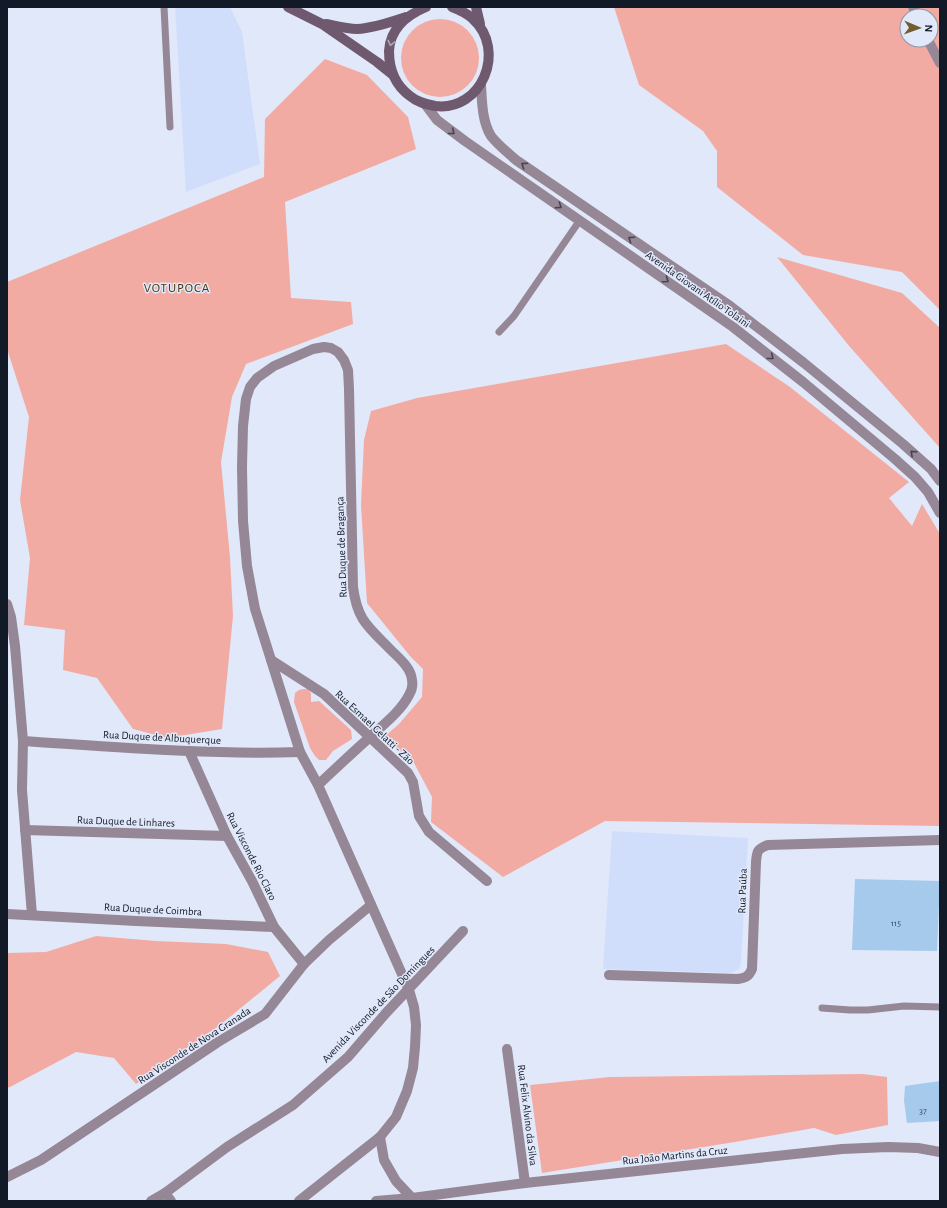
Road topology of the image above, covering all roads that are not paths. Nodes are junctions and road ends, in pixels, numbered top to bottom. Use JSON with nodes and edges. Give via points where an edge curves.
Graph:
{"nodes":[{"id":1,"x":164,"y":7,"type":"edge"},
{"id":2,"x":288,"y":7,"type":"edge"},
{"id":3,"x":426,"y":7,"type":"edge"},
{"id":4,"x":452,"y":7,"type":"edge"},
{"id":5,"x":476,"y":7,"type":"edge"},
{"id":6,"x":414,"y":11,"type":"edge"},
{"id":7,"x":322,"y":24,"type":"junction"},
{"id":8,"x":482,"y":30,"type":"junction"},
{"id":9,"x":932,"y":48,"type":"edge"},
{"id":10,"x":940,"y":63,"type":"edge"},
{"id":11,"x":392,"y":74,"type":"junction"},
{"id":12,"x":480,"y":85,"type":"junction"},
{"id":13,"x":425,"y":104,"type":"junction"},
{"id":14,"x":170,"y":127,"type":"dead end"},
{"id":15,"x":580,"y":220,"type":"junction"},
{"id":16,"x":499,"y":332,"type":"dead end"},
{"id":17,"x":940,"y":481,"type":"edge"},
{"id":18,"x":940,"y":513,"type":"edge"},
{"id":19,"x":7,"y":604,"type":"edge"},
{"id":20,"x":9,"y":617,"type":"edge"},
{"id":21,"x":271,"y":660,"type":"junction"},
{"id":22,"x":370,"y":737,"type":"junction"},
{"id":23,"x":23,"y":741,"type":"junction"},
{"id":24,"x":189,"y":751,"type":"junction"},
{"id":25,"x":300,"y":752,"type":"junction"},
{"id":26,"x":318,"y":785,"type":"junction"},
{"id":27,"x":25,"y":830,"type":"junction"},
{"id":28,"x":227,"y":836,"type":"junction"},
{"id":29,"x":940,"y":840,"type":"edge"},
{"id":30,"x":487,"y":881,"type":"dead end"},
{"id":31,"x":371,"y":905,"type":"junction"},
{"id":32,"x":7,"y":914,"type":"edge"},
{"id":33,"x":32,"y":915,"type":"junction"},
{"id":34,"x":274,"y":927,"type":"junction"},
{"id":35,"x":463,"y":931,"type":"dead end"},
{"id":36,"x":304,"y":964,"type":"junction"},
{"id":37,"x":609,"y":975,"type":"dead end"},
{"id":38,"x":409,"y":990,"type":"junction"},
{"id":39,"x":940,"y":1007,"type":"edge"},
{"id":40,"x":822,"y":1008,"type":"dead end"},
{"id":41,"x":507,"y":1049,"type":"dead end"},
{"id":42,"x":380,"y":1137,"type":"junction"},
{"id":43,"x":940,"y":1152,"type":"edge"},
{"id":44,"x":7,"y":1177,"type":"edge"},
{"id":45,"x":525,"y":1183,"type":"junction"},
{"id":46,"x":168,"y":1197,"type":"edge"},
{"id":47,"x":412,"y":1198,"type":"junction"},
{"id":48,"x":151,"y":1201,"type":"edge"},
{"id":49,"x":299,"y":1201,"type":"edge"},
{"id":50,"x":376,"y":1201,"type":"edge"}],
"edges":[{"from":1,"to":14,"type":"lane"},
{"from":2,"to":7,"type":"street"},
{"from":3,"to":6,"type":"street"},
{"from":4,"to":8,"type":"street","via":[[463,11]]},
{"from":5,"to":8,"type":"street"},
{"from":6,"to":7,"type":"street","via":[[392,22],[357,29]]},
{"from":6,"to":11,"type":"street","one_way":true,"via":[[393,36],[389,49]]},
{"from":7,"to":11,"type":"street"},
{"from":8,"to":12,"type":"street","via":[[488,43],[490,58],[487,72]]},
{"from":9,"to":10,"type":"street"},
{"from":11,"to":13,"type":"street","via":[[405,93]]},
{"from":12,"to":13,"type":"street","via":[[470,96],[456,104]]},
{"from":17,"to":12,"type":"street","name":"Avenida Giovani Atílio Tolaini","one_way":true,"via":[[931,469],[903,444],[736,311],[516,160],[491,136],[485,120]]},
{"from":13,"to":15,"type":"street","name":"Avenida Giovani Atílio Tolaini","one_way":true,"via":[[437,120],[465,141]]},
{"from":15,"to":16,"type":"lane","via":[[514,316]]},
{"from":15,"to":18,"type":"street","name":"Avenida Giovani Atílio Tolaini","one_way":true,"via":[[733,327],[803,382],[915,477],[928,492]]},
{"from":19,"to":20,"type":"street"},
{"from":20,"to":23,"type":"street","via":[[15,646]]},
{"from":21,"to":22,"type":"street","name":"Rua Esmael Gelatti - Zão","via":[[324,694]]},
{"from":21,"to":22,"type":"street","name":"Rua Duque de Bragança","via":[[255,609],[242,521],[243,426],[246,399],[250,387],[257,378],[274,366],[313,349],[331,348],[344,360],[350,389],[354,601],[367,626],[406,665],[412,679],[409,696],[390,719]]},
{"from":21,"to":25,"type":"street"},
{"from":22,"to":26,"type":"street","name":"Rua Duque de Bragança"},
{"from":22,"to":30,"type":"street","name":"Rua Esmael Gelatti - Zão","via":[[408,773],[414,782],[419,816],[429,832]]},
{"from":23,"to":24,"type":"street","name":"Rua Duque de Albuquerque"},
{"from":23,"to":27,"type":"street","via":[[22,790]]},
{"from":24,"to":25,"type":"street","name":"Rua Duque de Albuquerque"},
{"from":24,"to":28,"type":"street","name":"Rua Visconde Rio Claro"},
{"from":25,"to":26,"type":"street"},
{"from":26,"to":31,"type":"street"},
{"from":27,"to":28,"type":"street","name":"Rua Duque de Linhares"},
{"from":27,"to":33,"type":"street"},
{"from":28,"to":34,"type":"street","name":"Rua Visconde Rio Claro"},
{"from":29,"to":37,"type":"street","name":"Rua Paúba","via":[[760,848],[756,862],[752,969],[746,978]]},
{"from":31,"to":36,"type":"street","name":"Rua Visconde de Nova Granada"},
{"from":31,"to":38,"type":"street"},
{"from":32,"to":33,"type":"street","name":"Rua Duque de Coimbra"},
{"from":33,"to":34,"type":"street","name":"Rua Duque de Coimbra"},
{"from":34,"to":36,"type":"street","name":"Rua Visconde Rio Claro"},
{"from":35,"to":38,"type":"street","name":"Avenida Visconde de São Domingues"},
{"from":36,"to":44,"type":"street","name":"Rua Visconde de Nova Granada","via":[[265,1014],[41,1160]]},
{"from":38,"to":42,"type":"street","via":[[416,1025],[413,1068],[396,1117]]},
{"from":38,"to":46,"type":"street","name":"Avenida Visconde de São Domingues","via":[[348,1057],[293,1105],[227,1146]]},
{"from":39,"to":40,"type":"lane","via":[[904,1006],[850,1010]]},
{"from":41,"to":45,"type":"street","name":"Rua Felix Alvino da Silva"},
{"from":42,"to":47,"type":"street","via":[[384,1160],[396,1181]]},
{"from":42,"to":49,"type":"street"},
{"from":43,"to":45,"type":"street","name":"Rua João Martins da Cruz","via":[[888,1146],[842,1149]]},
{"from":45,"to":47,"type":"street","name":"Rua João Martins da Cruz"},
{"from":46,"to":48,"type":"street","name":"Avenida Visconde de São Domingues"},
{"from":47,"to":50,"type":"street","name":"Rua João Martins da Cruz"}]}
